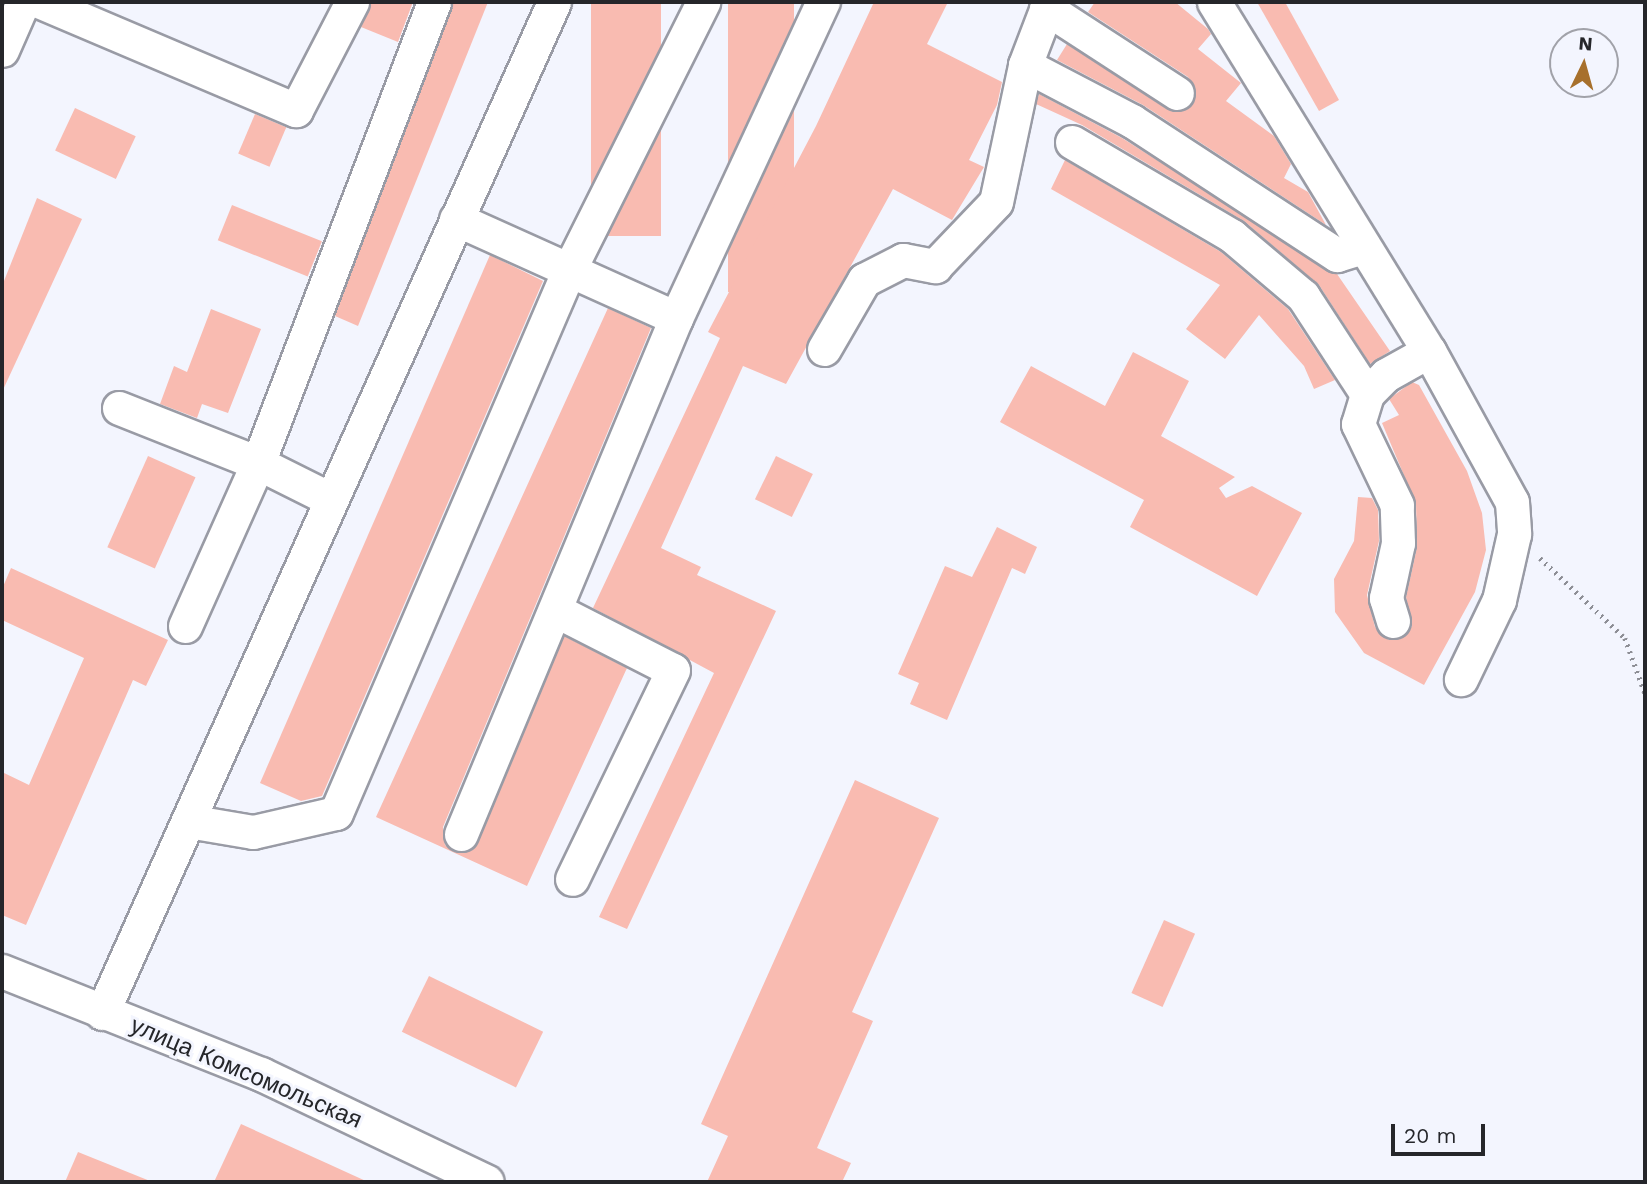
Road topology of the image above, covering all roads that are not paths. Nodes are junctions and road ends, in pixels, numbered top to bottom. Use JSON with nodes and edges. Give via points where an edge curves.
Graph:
{"nodes":[{"id":1,"x":23,"y":2,"type":"edge"},
{"id":2,"x":41,"y":2,"type":"edge"},
{"id":3,"x":352,"y":2,"type":"edge"},
{"id":4,"x":434,"y":2,"type":"edge"},
{"id":5,"x":554,"y":2,"type":"edge"},
{"id":6,"x":703,"y":2,"type":"edge"},
{"id":7,"x":823,"y":2,"type":"edge"},
{"id":8,"x":1214,"y":2,"type":"edge"},
{"id":9,"x":1048,"y":5,"type":"edge"},
{"id":10,"x":2,"y":50,"type":"edge"},
{"id":11,"x":1025,"y":65,"type":"junction"},
{"id":12,"x":1177,"y":93,"type":"dead end"},
{"id":13,"x":1072,"y":142,"type":"dead end"},
{"id":14,"x":456,"y":219,"type":"junction"},
{"id":15,"x":1364,"y":247,"type":"junction"},
{"id":16,"x":569,"y":270,"type":"junction"},
{"id":17,"x":676,"y":318,"type":"junction"},
{"id":18,"x":824,"y":349,"type":"dead end"},
{"id":19,"x":1429,"y":351,"type":"junction"},
{"id":20,"x":1367,"y":394,"type":"junction"},
{"id":21,"x":119,"y":408,"type":"dead end"},
{"id":22,"x":258,"y":463,"type":"junction"},
{"id":23,"x":330,"y":499,"type":"junction"},
{"id":24,"x":555,"y":610,"type":"junction"},
{"id":25,"x":1393,"y":621,"type":"dead end"},
{"id":26,"x":185,"y":626,"type":"dead end"},
{"id":27,"x":1461,"y":679,"type":"dead end"},
{"id":28,"x":188,"y":821,"type":"junction"},
{"id":29,"x":461,"y":834,"type":"dead end"},
{"id":30,"x":572,"y":879,"type":"dead end"},
{"id":31,"x":2,"y":971,"type":"edge"},
{"id":32,"x":102,"y":1013,"type":"junction"},
{"id":33,"x":477,"y":1180,"type":"edge"}],
"edges":[{"from":1,"to":10,"type":"street"},
{"from":2,"to":3,"type":"street","via":[[296,110]]},
{"from":4,"to":22,"type":"street"},
{"from":5,"to":14,"type":"street"},
{"from":6,"to":16,"type":"street"},
{"from":7,"to":17,"type":"street"},
{"from":8,"to":15,"type":"street"},
{"from":9,"to":11,"type":"street"},
{"from":9,"to":12,"type":"street"},
{"from":11,"to":15,"type":"street","via":[[1132,121],[1337,255]]},
{"from":11,"to":18,"type":"street","via":[[996,202],[935,266],[903,260],[864,280]]},
{"from":13,"to":20,"type":"street","via":[[1232,236],[1303,296]]},
{"from":14,"to":16,"type":"street"},
{"from":14,"to":23,"type":"street"},
{"from":15,"to":19,"type":"street"},
{"from":16,"to":17,"type":"street"},
{"from":16,"to":28,"type":"street","via":[[336,813],[253,832]]},
{"from":17,"to":24,"type":"street"},
{"from":19,"to":20,"type":"street","via":[[1386,375]]},
{"from":19,"to":27,"type":"street","via":[[1512,502],[1514,534],[1499,600]]},
{"from":20,"to":25,"type":"street","via":[[1358,424],[1397,505],[1398,543],[1386,598]]},
{"from":21,"to":22,"type":"street"},
{"from":22,"to":23,"type":"street"},
{"from":22,"to":26,"type":"street"},
{"from":23,"to":28,"type":"street"},
{"from":24,"to":29,"type":"street"},
{"from":24,"to":30,"type":"street","via":[[673,670]]},
{"from":28,"to":32,"type":"street"},
{"from":31,"to":32,"type":"street","name":"улица Комсомольская"},
{"from":32,"to":33,"type":"street","name":"улица Комсомольская","via":[[224,1059]]}]}
